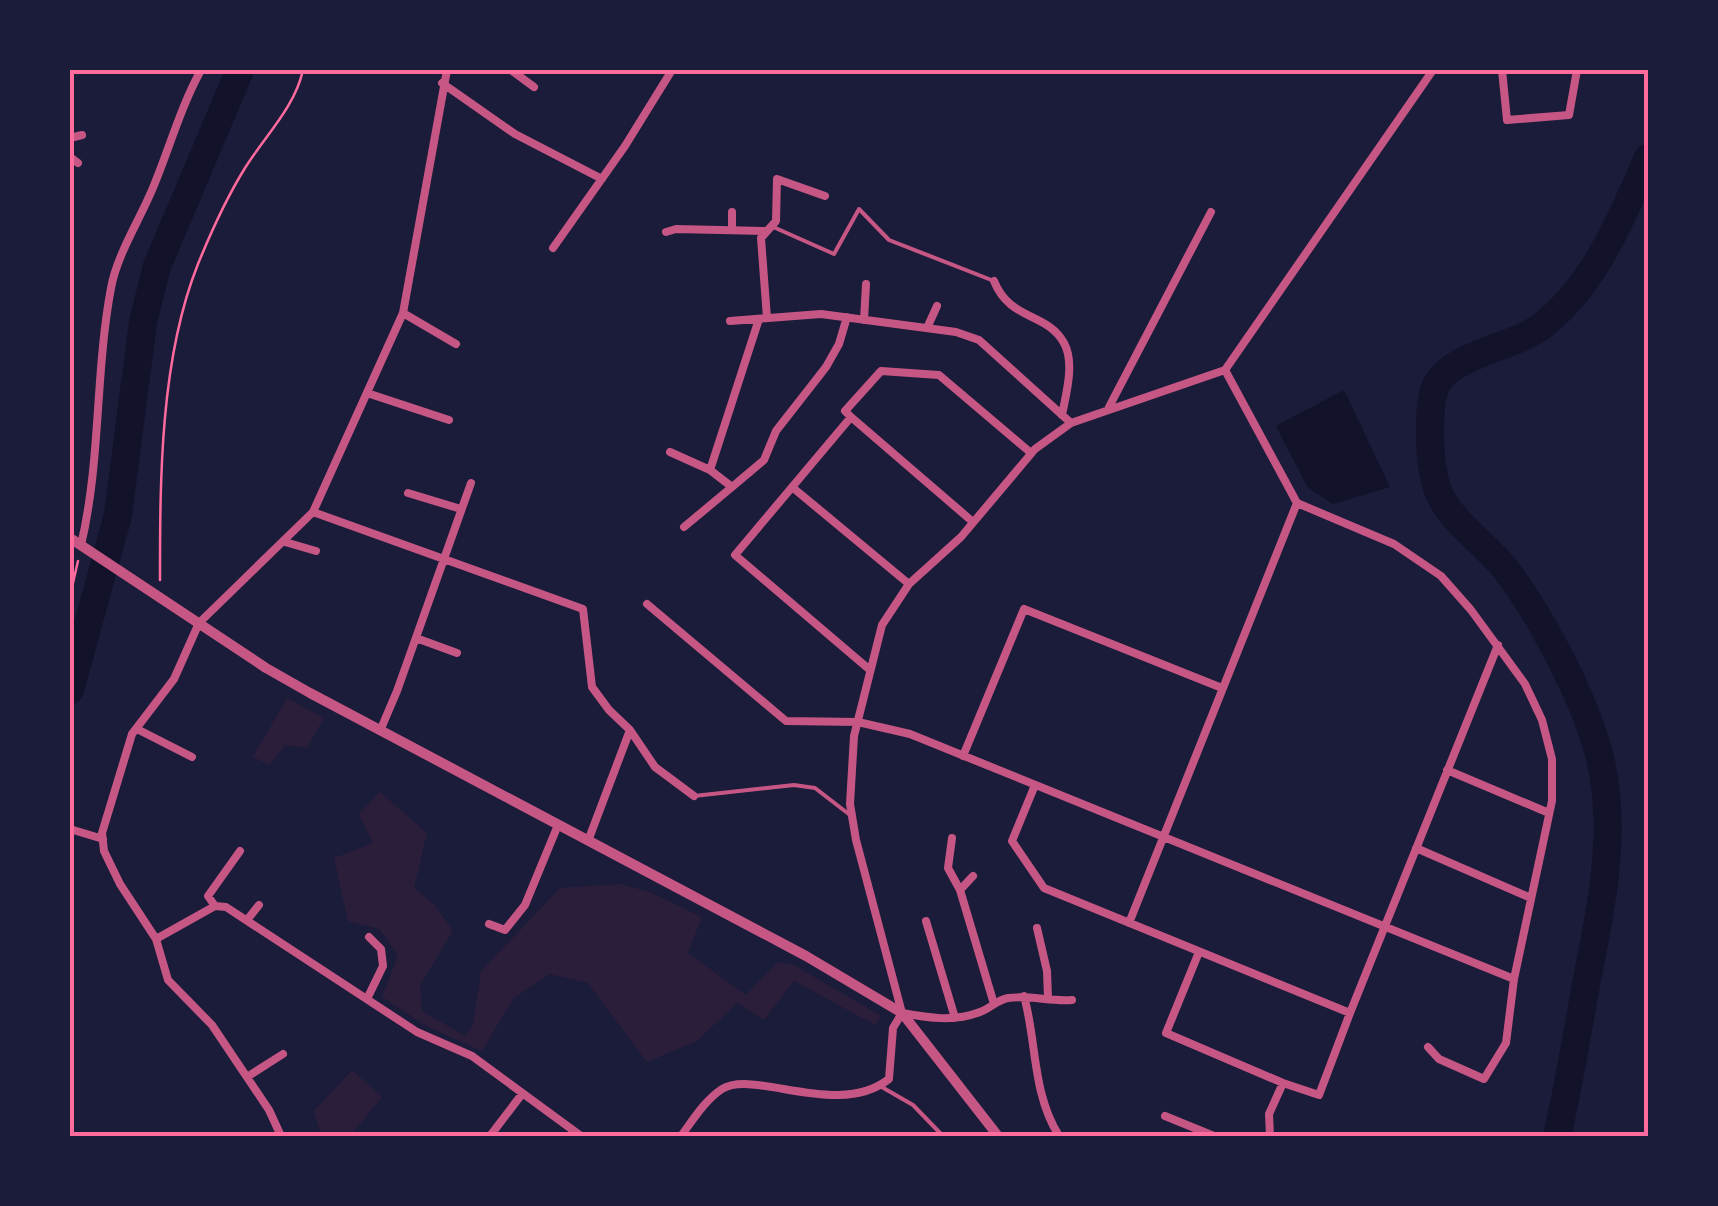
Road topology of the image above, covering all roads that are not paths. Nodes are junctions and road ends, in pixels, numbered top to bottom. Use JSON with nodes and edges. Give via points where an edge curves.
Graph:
{"nodes":[{"id":1,"x":202,"y":70,"type":"edge"},
{"id":2,"x":446,"y":70,"type":"edge"},
{"id":3,"x":511,"y":70,"type":"edge"},
{"id":4,"x":672,"y":70,"type":"edge"},
{"id":5,"x":1433,"y":70,"type":"edge"},
{"id":6,"x":1502,"y":70,"type":"edge"},
{"id":7,"x":1577,"y":70,"type":"edge"},
{"id":8,"x":442,"y":82,"type":"junction"},
{"id":9,"x":534,"y":87,"type":"dead end"},
{"id":10,"x":82,"y":135,"type":"dead end"},
{"id":11,"x":70,"y":138,"type":"edge"},
{"id":12,"x":602,"y":179,"type":"junction"},
{"id":13,"x":825,"y":196,"type":"dead end"},
{"id":14,"x":732,"y":212,"type":"dead end"},
{"id":15,"x":1211,"y":212,"type":"dead end"},
{"id":16,"x":769,"y":228,"type":"junction"},
{"id":17,"x":732,"y":230,"type":"junction"},
{"id":18,"x":666,"y":232,"type":"dead end"},
{"id":19,"x":554,"y":248,"type":"dead end"},
{"id":20,"x":994,"y":281,"type":"joint"},
{"id":21,"x":866,"y":284,"type":"dead end"},
{"id":22,"x":937,"y":306,"type":"dead end"},
{"id":23,"x":403,"y":313,"type":"junction"},
{"id":24,"x":847,"y":317,"type":"junction"},
{"id":25,"x":763,"y":318,"type":"junction"},
{"id":26,"x":730,"y":320,"type":"dead end"},
{"id":27,"x":864,"y":320,"type":"junction"},
{"id":28,"x":927,"y":328,"type":"junction"},
{"id":29,"x":456,"y":344,"type":"dead end"},
{"id":30,"x":1224,"y":370,"type":"junction"},
{"id":31,"x":367,"y":392,"type":"junction"},
{"id":32,"x":1109,"y":407,"type":"junction"},
{"id":33,"x":1062,"y":415,"type":"junction"},
{"id":34,"x":851,"y":417,"type":"junction"},
{"id":35,"x":448,"y":420,"type":"dead end"},
{"id":36,"x":1071,"y":423,"type":"junction"},
{"id":37,"x":670,"y":452,"type":"dead end"},
{"id":38,"x":1031,"y":453,"type":"junction"},
{"id":39,"x":710,"y":470,"type":"junction"},
{"id":40,"x":471,"y":483,"type":"dead end"},
{"id":41,"x":732,"y":487,"type":"junction"},
{"id":42,"x":792,"y":487,"type":"junction"},
{"id":43,"x":408,"y":493,"type":"dead end"},
{"id":44,"x":1297,"y":502,"type":"junction"},
{"id":45,"x":462,"y":509,"type":"junction"},
{"id":46,"x":314,"y":512,"type":"junction"},
{"id":47,"x":973,"y":522,"type":"junction"},
{"id":48,"x":684,"y":527,"type":"dead end"},
{"id":49,"x":70,"y":538,"type":"edge"},
{"id":50,"x":284,"y":542,"type":"junction"},
{"id":51,"x":86,"y":548,"type":"junction"},
{"id":52,"x":316,"y":552,"type":"dead end"},
{"id":53,"x":444,"y":559,"type":"junction"},
{"id":54,"x":908,"y":584,"type":"junction"},
{"id":55,"x":647,"y":604,"type":"dead end"},
{"id":56,"x":200,"y":623,"type":"junction"},
{"id":57,"x":416,"y":638,"type":"junction"},
{"id":58,"x":1498,"y":645,"type":"junction"},
{"id":59,"x":457,"y":653,"type":"dead end"},
{"id":60,"x":870,"y":670,"type":"junction"},
{"id":61,"x":1222,"y":688,"type":"junction"},
{"id":62,"x":858,"y":722,"type":"junction"},
{"id":63,"x":136,"y":729,"type":"junction"},
{"id":64,"x":630,"y":730,"type":"junction"},
{"id":65,"x":380,"y":731,"type":"junction"},
{"id":66,"x":963,"y":756,"type":"junction"},
{"id":67,"x":192,"y":757,"type":"dead end"},
{"id":68,"x":1448,"y":770,"type":"junction"},
{"id":69,"x":1034,"y":785,"type":"junction"},
{"id":70,"x":694,"y":796,"type":"joint"},
{"id":71,"x":1549,"y":812,"type":"junction"},
{"id":72,"x":852,"y":817,"type":"junction"},
{"id":73,"x":558,"y":825,"type":"junction"},
{"id":74,"x":70,"y":829,"type":"edge"},
{"id":75,"x":1161,"y":837,"type":"junction"},
{"id":76,"x":952,"y":838,"type":"dead end"},
{"id":77,"x":103,"y":839,"type":"junction"},
{"id":78,"x":588,"y":841,"type":"junction"},
{"id":79,"x":1416,"y":848,"type":"junction"},
{"id":80,"x":240,"y":851,"type":"dead end"},
{"id":81,"x":973,"y":876,"type":"dead end"},
{"id":82,"x":522,"y":883,"type":"dead end"},
{"id":83,"x":532,"y":888,"type":"junction"},
{"id":84,"x":960,"y":890,"type":"junction"},
{"id":85,"x":1531,"y":898,"type":"junction"},
{"id":86,"x":259,"y":905,"type":"dead end"},
{"id":87,"x":215,"y":906,"type":"junction"},
{"id":88,"x":247,"y":920,"type":"junction"},
{"id":89,"x":926,"y":921,"type":"dead end"},
{"id":90,"x":1129,"y":923,"type":"junction"},
{"id":91,"x":490,"y":924,"type":"dead end"},
{"id":92,"x":1385,"y":927,"type":"junction"},
{"id":93,"x":1037,"y":928,"type":"dead end"},
{"id":94,"x":369,"y":937,"type":"dead end"},
{"id":95,"x":156,"y":939,"type":"junction"},
{"id":96,"x":1199,"y":952,"type":"junction"},
{"id":97,"x":1514,"y":979,"type":"junction"},
{"id":98,"x":1024,"y":996,"type":"junction"},
{"id":99,"x":1048,"y":998,"type":"junction"},
{"id":100,"x":368,"y":999,"type":"junction"},
{"id":101,"x":1072,"y":1000,"type":"dead end"},
{"id":102,"x":994,"y":1004,"type":"junction"},
{"id":103,"x":902,"y":1013,"type":"junction"},
{"id":104,"x":1350,"y":1013,"type":"junction"},
{"id":105,"x":955,"y":1018,"type":"junction"},
{"id":106,"x":1428,"y":1047,"type":"dead end"},
{"id":107,"x":282,"y":1054,"type":"dead end"},
{"id":108,"x":246,"y":1076,"type":"junction"},
{"id":109,"x":1283,"y":1083,"type":"junction"},
{"id":110,"x":880,"y":1086,"type":"junction"},
{"id":111,"x":522,"y":1094,"type":"junction"},
{"id":112,"x":1166,"y":1116,"type":"dead end"},
{"id":113,"x":941,"y":1134,"type":"edge"},
{"id":114,"x":281,"y":1136,"type":"edge"},
{"id":115,"x":490,"y":1136,"type":"edge"},
{"id":116,"x":581,"y":1136,"type":"edge"},
{"id":117,"x":681,"y":1136,"type":"edge"},
{"id":118,"x":998,"y":1136,"type":"edge"},
{"id":119,"x":1059,"y":1136,"type":"edge"},
{"id":120,"x":1214,"y":1136,"type":"edge"},
{"id":121,"x":1270,"y":1136,"type":"edge"}],
"edges":[{"from":1,"to":51,"type":"street","via":[[112,282]]},
{"from":2,"to":8,"type":"street"},
{"from":3,"to":9,"type":"street"},
{"from":4,"to":12,"type":"street"},
{"from":5,"to":30,"type":"street"},
{"from":6,"to":7,"type":"street","via":[[1508,120],[1570,115]]},
{"from":8,"to":12,"type":"street","via":[[516,134]]},
{"from":8,"to":23,"type":"street"},
{"from":10,"to":11,"type":"street"},
{"from":12,"to":19,"type":"street"},
{"from":13,"to":16,"type":"street","via":[[777,179],[776,221]]},
{"from":14,"to":17,"type":"street"},
{"from":15,"to":32,"type":"street"},
{"from":16,"to":17,"type":"street"},
{"from":16,"to":20,"type":"lane","via":[[834,254],[859,209],[889,240]]},
{"from":16,"to":25,"type":"street","via":[[761,238]]},
{"from":17,"to":18,"type":"street"},
{"from":20,"to":33,"type":"street","via":[[1012,308],[1046,324],[1064,344],[1069,375]]},
{"from":21,"to":27,"type":"street"},
{"from":22,"to":28,"type":"street"},
{"from":23,"to":29,"type":"street"},
{"from":23,"to":31,"type":"street"},
{"from":24,"to":25,"type":"street"},
{"from":24,"to":27,"type":"street"},
{"from":24,"to":41,"type":"street","via":[[826,367],[776,431],[764,460]]},
{"from":25,"to":26,"type":"street"},
{"from":25,"to":39,"type":"street"},
{"from":27,"to":28,"type":"street"},
{"from":28,"to":33,"type":"street","via":[[979,340]]},
{"from":30,"to":32,"type":"street"},
{"from":30,"to":44,"type":"street"},
{"from":31,"to":35,"type":"street"},
{"from":31,"to":46,"type":"street"},
{"from":32,"to":36,"type":"street"},
{"from":33,"to":36,"type":"street"},
{"from":34,"to":38,"type":"street","via":[[845,412],[882,371],[939,375]]},
{"from":34,"to":42,"type":"street"},
{"from":34,"to":47,"type":"street"},
{"from":36,"to":38,"type":"street"},
{"from":37,"to":39,"type":"street"},
{"from":38,"to":47,"type":"street"},
{"from":39,"to":41,"type":"street"},
{"from":40,"to":45,"type":"street"},
{"from":41,"to":48,"type":"street"},
{"from":42,"to":54,"type":"street"},
{"from":42,"to":60,"type":"street","via":[[734,555]]},
{"from":43,"to":45,"type":"street"},
{"from":44,"to":58,"type":"street","via":[[1394,544],[1440,576]]},
{"from":44,"to":61,"type":"street"},
{"from":45,"to":53,"type":"street"},
{"from":46,"to":50,"type":"street"},
{"from":46,"to":53,"type":"street"},
{"from":47,"to":54,"type":"street"},
{"from":49,"to":51,"type":"street"},
{"from":50,"to":52,"type":"street"},
{"from":50,"to":56,"type":"street"},
{"from":51,"to":56,"type":"street"},
{"from":53,"to":57,"type":"street"},
{"from":53,"to":64,"type":"street","via":[[584,610],[592,687]]},
{"from":54,"to":60,"type":"street","via":[[882,625]]},
{"from":55,"to":62,"type":"street","via":[[786,722]]},
{"from":56,"to":63,"type":"street","via":[[174,678]]},
{"from":56,"to":65,"type":"street"},
{"from":57,"to":59,"type":"street"},
{"from":57,"to":65,"type":"street"},
{"from":58,"to":68,"type":"street"},
{"from":58,"to":71,"type":"street","via":[[1542,720],[1552,759]]},
{"from":60,"to":62,"type":"street"},
{"from":61,"to":66,"type":"street","via":[[1024,609]]},
{"from":61,"to":75,"type":"street"},
{"from":62,"to":66,"type":"street"},
{"from":62,"to":72,"type":"street"},
{"from":63,"to":67,"type":"street"},
{"from":63,"to":77,"type":"street"},
{"from":64,"to":70,"type":"street","via":[[655,767]]},
{"from":64,"to":78,"type":"street"},
{"from":65,"to":73,"type":"street"},
{"from":66,"to":69,"type":"street"},
{"from":68,"to":71,"type":"street"},
{"from":68,"to":79,"type":"street"},
{"from":69,"to":75,"type":"street"},
{"from":69,"to":90,"type":"street","via":[[1012,841],[1044,888]]},
{"from":70,"to":72,"type":"lane","via":[[815,788]]},
{"from":71,"to":85,"type":"street"},
{"from":72,"to":103,"type":"street"},
{"from":73,"to":78,"type":"street"},
{"from":73,"to":83,"type":"street"},
{"from":74,"to":77,"type":"street"},
{"from":75,"to":90,"type":"street"},
{"from":75,"to":92,"type":"street"},
{"from":76,"to":84,"type":"street","via":[[948,868]]},
{"from":77,"to":95,"type":"street","via":[[120,884]]},
{"from":78,"to":103,"type":"street"},
{"from":79,"to":85,"type":"street"},
{"from":79,"to":92,"type":"street"},
{"from":80,"to":87,"type":"street","via":[[208,896]]},
{"from":81,"to":84,"type":"street"},
{"from":82,"to":83,"type":"street"},
{"from":83,"to":91,"type":"street","via":[[505,930]]},
{"from":84,"to":102,"type":"street"},
{"from":85,"to":97,"type":"street"},
{"from":86,"to":88,"type":"street"},
{"from":87,"to":88,"type":"street"},
{"from":87,"to":95,"type":"street"},
{"from":88,"to":100,"type":"street"},
{"from":89,"to":105,"type":"street"},
{"from":90,"to":96,"type":"street"},
{"from":92,"to":97,"type":"street"},
{"from":92,"to":104,"type":"street"},
{"from":93,"to":99,"type":"street"},
{"from":94,"to":100,"type":"street","via":[[382,949],[384,966]]},
{"from":95,"to":108,"type":"street","via":[[168,980],[212,1025]]},
{"from":96,"to":104,"type":"street"},
{"from":96,"to":109,"type":"street","via":[[1166,1033]]},
{"from":97,"to":106,"type":"street","via":[[1506,1043],[1484,1080]]},
{"from":98,"to":99,"type":"street"},
{"from":98,"to":102,"type":"street"},
{"from":98,"to":119,"type":"street","via":[[1035,1069]]},
{"from":99,"to":101,"type":"street"},
{"from":100,"to":111,"type":"street","via":[[417,1032],[472,1056]]},
{"from":102,"to":105,"type":"street"},
{"from":103,"to":105,"type":"street"},
{"from":103,"to":110,"type":"street","via":[[893,1028],[889,1079]]},
{"from":103,"to":118,"type":"street"},
{"from":104,"to":109,"type":"street","via":[[1319,1095]]},
{"from":107,"to":108,"type":"street"},
{"from":108,"to":114,"type":"street"},
{"from":109,"to":121,"type":"street","via":[[1269,1114]]},
{"from":110,"to":113,"type":"lane","via":[[913,1105]]},
{"from":110,"to":117,"type":"street","via":[[819,1096],[724,1087]]},
{"from":111,"to":115,"type":"street"},
{"from":111,"to":116,"type":"street"},
{"from":112,"to":120,"type":"street"}]}
